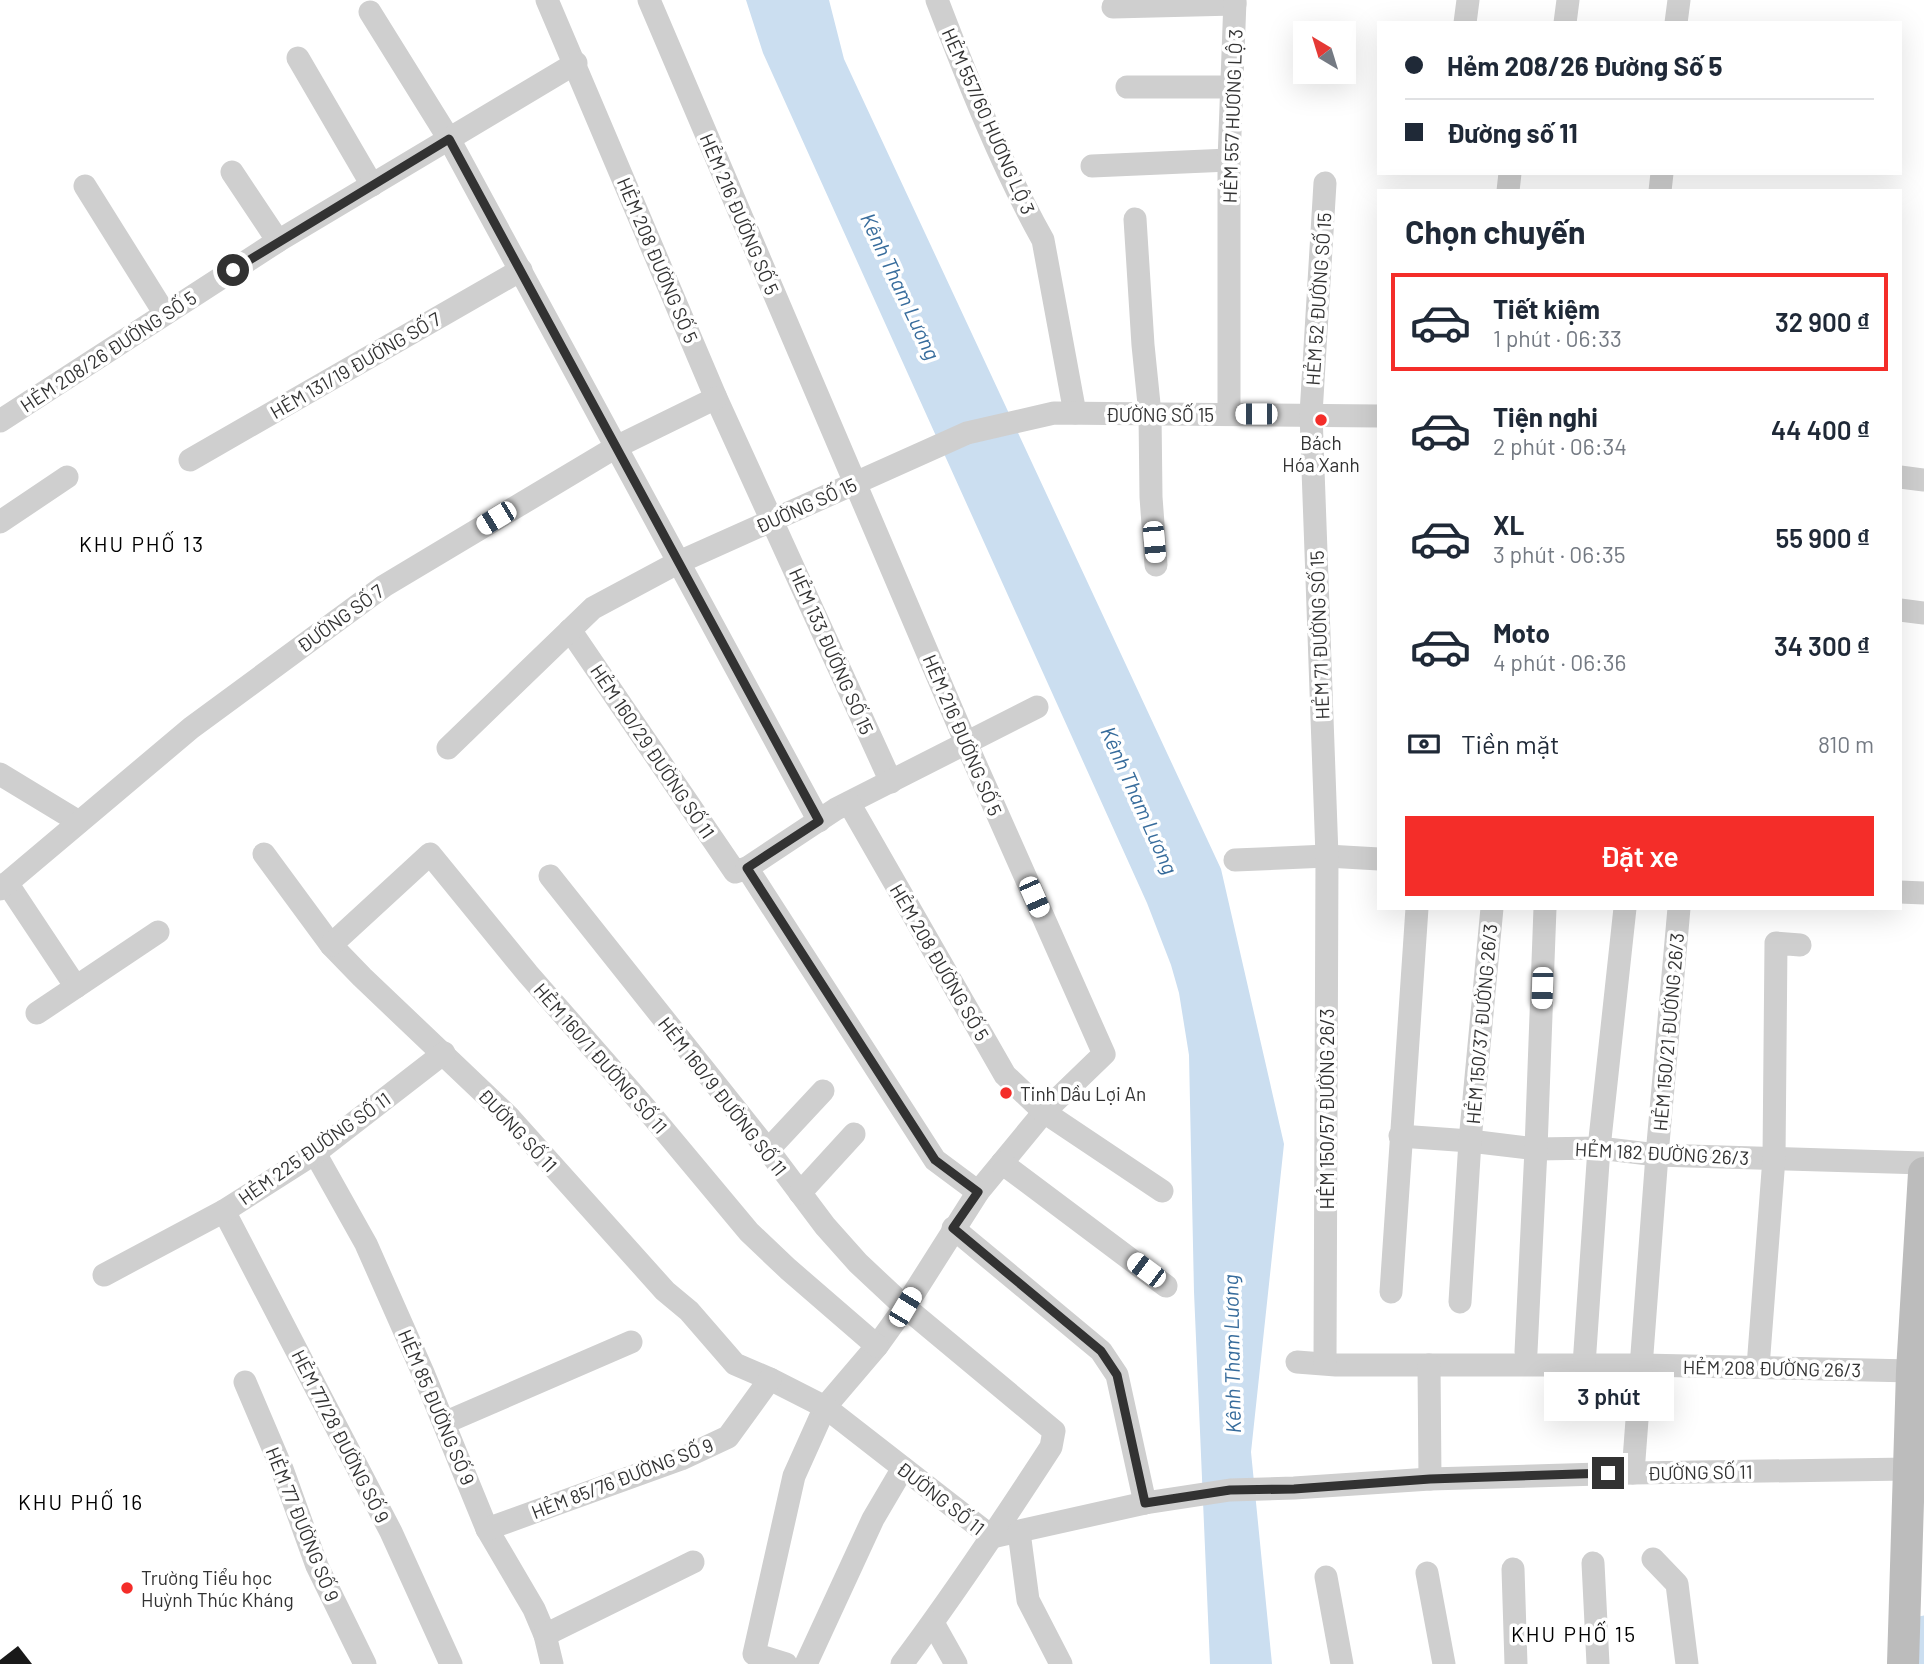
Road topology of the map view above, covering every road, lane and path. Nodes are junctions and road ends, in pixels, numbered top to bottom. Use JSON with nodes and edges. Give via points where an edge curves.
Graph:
{"nodes":[{"id":1,"x":547,"y":0,"type":"edge"},
{"id":2,"x":649,"y":0,"type":"edge"},
{"id":3,"x":937,"y":0,"type":"edge"},
{"id":4,"x":1468,"y":0,"type":"edge"},
{"id":5,"x":1568,"y":0,"type":"edge"},
{"id":6,"x":1679,"y":0,"type":"edge"},
{"id":7,"x":1235,"y":2,"type":"edge"},
{"id":8,"x":1113,"y":7,"type":"dead end"},
{"id":9,"x":370,"y":12,"type":"dead end"},
{"id":10,"x":1465,"y":21,"type":"edge"},
{"id":11,"x":1565,"y":21,"type":"edge"},
{"id":12,"x":1676,"y":21,"type":"edge"},
{"id":13,"x":298,"y":58,"type":"dead end"},
{"id":14,"x":576,"y":63,"type":"junction"},
{"id":15,"x":1127,"y":87,"type":"dead end"},
{"id":16,"x":1232,"y":87,"type":"junction"},
{"id":17,"x":449,"y":139,"type":"junction"},
{"id":18,"x":1229,"y":160,"type":"junction"},
{"id":19,"x":1092,"y":166,"type":"dead end"},
{"id":20,"x":232,"y":172,"type":"dead end"},
{"id":21,"x":1325,"y":183,"type":"dead end"},
{"id":22,"x":372,"y":185,"type":"junction"},
{"id":23,"x":85,"y":186,"type":"dead end"},
{"id":24,"x":1135,"y":219,"type":"dead end"},
{"id":25,"x":278,"y":241,"type":"junction"},
{"id":26,"x":521,"y":271,"type":"junction"},
{"id":27,"x":165,"y":314,"type":"junction"},
{"id":28,"x":716,"y":398,"type":"junction"},
{"id":29,"x":1074,"y":413,"type":"junction"},
{"id":30,"x":1150,"y":414,"type":"junction"},
{"id":31,"x":1229,"y":414,"type":"junction"},
{"id":32,"x":1311,"y":414,"type":"junction"},
{"id":33,"x":1377,"y":416,"type":"edge"},
{"id":34,"x":0,"y":421,"type":"edge"},
{"id":35,"x":617,"y":447,"type":"junction"},
{"id":36,"x":190,"y":460,"type":"dead end"},
{"id":37,"x":67,"y":477,"type":"dead end"},
{"id":38,"x":1902,"y":478,"type":"edge"},
{"id":39,"x":1924,"y":480,"type":"edge"},
{"id":40,"x":855,"y":483,"type":"junction"},
{"id":41,"x":772,"y":519,"type":"junction"},
{"id":42,"x":0,"y":522,"type":"edge"},
{"id":43,"x":677,"y":562,"type":"junction"},
{"id":44,"x":1156,"y":565,"type":"dead end"},
{"id":45,"x":1902,"y":610,"type":"edge"},
{"id":46,"x":1924,"y":613,"type":"edge"},
{"id":47,"x":570,"y":630,"type":"junction"},
{"id":48,"x":1037,"y":707,"type":"dead end"},
{"id":49,"x":966,"y":743,"type":"junction"},
{"id":50,"x":448,"y":748,"type":"dead end"},
{"id":51,"x":0,"y":774,"type":"edge"},
{"id":52,"x":891,"y":782,"type":"junction"},
{"id":53,"x":849,"y":803,"type":"junction"},
{"id":54,"x":819,"y":821,"type":"junction"},
{"id":55,"x":79,"y":822,"type":"junction"},
{"id":56,"x":264,"y":854,"type":"dead end"},
{"id":57,"x":1327,"y":856,"type":"junction"},
{"id":58,"x":1377,"y":859,"type":"edge"},
{"id":59,"x":1235,"y":860,"type":"dead end"},
{"id":60,"x":741,"y":870,"type":"junction"},
{"id":61,"x":550,"y":876,"type":"dead end"},
{"id":62,"x":4,"y":886,"type":"edge"},
{"id":63,"x":1902,"y":892,"type":"edge"},
{"id":64,"x":1924,"y":893,"type":"edge"},
{"id":65,"x":1417,"y":910,"type":"edge"},
{"id":66,"x":1492,"y":910,"type":"edge"},
{"id":67,"x":1545,"y":910,"type":"edge"},
{"id":68,"x":1625,"y":910,"type":"edge"},
{"id":69,"x":1679,"y":910,"type":"edge"},
{"id":70,"x":158,"y":932,"type":"dead end"},
{"id":71,"x":331,"y":945,"type":"junction"},
{"id":72,"x":1800,"y":945,"type":"dead end"},
{"id":73,"x":76,"y":987,"type":"junction"},
{"id":74,"x":37,"y":1013,"type":"dead end"},
{"id":75,"x":444,"y":1053,"type":"junction"},
{"id":76,"x":823,"y":1091,"type":"dead end"},
{"id":77,"x":1044,"y":1112,"type":"junction"},
{"id":78,"x":854,"y":1134,"type":"dead end"},
{"id":79,"x":1400,"y":1136,"type":"junction"},
{"id":80,"x":1470,"y":1140,"type":"junction"},
{"id":81,"x":1599,"y":1148,"type":"junction"},
{"id":82,"x":1536,"y":1149,"type":"junction"},
{"id":83,"x":768,"y":1150,"type":"junction"},
{"id":84,"x":315,"y":1153,"type":"junction"},
{"id":85,"x":1657,"y":1155,"type":"junction"},
{"id":86,"x":1774,"y":1158,"type":"junction"},
{"id":87,"x":1002,"y":1163,"type":"junction"},
{"id":88,"x":1924,"y":1163,"type":"edge"},
{"id":89,"x":1924,"y":1173,"type":"edge"},
{"id":90,"x":1162,"y":1191,"type":"dead end"},
{"id":91,"x":978,"y":1192,"type":"junction"},
{"id":92,"x":800,"y":1193,"type":"junction"},
{"id":93,"x":225,"y":1211,"type":"junction"},
{"id":94,"x":953,"y":1228,"type":"junction"},
{"id":95,"x":104,"y":1275,"type":"dead end"},
{"id":96,"x":1166,"y":1286,"type":"dead end"},
{"id":97,"x":1391,"y":1292,"type":"dead end"},
{"id":98,"x":1460,"y":1302,"type":"dead end"},
{"id":99,"x":905,"y":1307,"type":"junction"},
{"id":100,"x":631,"y":1342,"type":"dead end"},
{"id":101,"x":877,"y":1346,"type":"junction"},
{"id":102,"x":1526,"y":1352,"type":"dead end"},
{"id":103,"x":1297,"y":1362,"type":"dead end"},
{"id":104,"x":1325,"y":1362,"type":"junction"},
{"id":105,"x":1429,"y":1365,"type":"junction"},
{"id":106,"x":1584,"y":1365,"type":"junction"},
{"id":107,"x":1643,"y":1365,"type":"junction"},
{"id":108,"x":1758,"y":1367,"type":"junction"},
{"id":109,"x":1912,"y":1371,"type":"junction"},
{"id":110,"x":770,"y":1379,"type":"junction"},
{"id":111,"x":244,"y":1382,"type":"dead end"},
{"id":112,"x":825,"y":1407,"type":"junction"},
{"id":113,"x":444,"y":1423,"type":"junction"},
{"id":114,"x":902,"y":1468,"type":"junction"},
{"id":115,"x":1908,"y":1469,"type":"junction"},
{"id":116,"x":1633,"y":1473,"type":"junction"},
{"id":117,"x":1430,"y":1479,"type":"junction"},
{"id":118,"x":1145,"y":1503,"type":"junction"},
{"id":119,"x":487,"y":1529,"type":"junction"},
{"id":120,"x":1019,"y":1532,"type":"junction"},
{"id":121,"x":992,"y":1537,"type":"junction"},
{"id":122,"x":1653,"y":1559,"type":"dead end"},
{"id":123,"x":693,"y":1562,"type":"dead end"},
{"id":124,"x":1593,"y":1563,"type":"dead end"},
{"id":125,"x":1513,"y":1569,"type":"dead end"},
{"id":126,"x":1427,"y":1573,"type":"dead end"},
{"id":127,"x":1326,"y":1577,"type":"dead end"},
{"id":128,"x":933,"y":1623,"type":"junction"},
{"id":129,"x":545,"y":1635,"type":"junction"},
{"id":130,"x":365,"y":1664,"type":"edge"},
{"id":131,"x":451,"y":1664,"type":"edge"},
{"id":132,"x":552,"y":1664,"type":"edge"},
{"id":133,"x":786,"y":1664,"type":"edge"},
{"id":134,"x":806,"y":1664,"type":"edge"},
{"id":135,"x":902,"y":1664,"type":"edge"},
{"id":136,"x":956,"y":1664,"type":"edge"},
{"id":137,"x":1061,"y":1664,"type":"edge"},
{"id":138,"x":1342,"y":1664,"type":"edge"},
{"id":139,"x":1444,"y":1664,"type":"edge"},
{"id":140,"x":1516,"y":1664,"type":"edge"},
{"id":141,"x":1598,"y":1664,"type":"edge"},
{"id":142,"x":1687,"y":1664,"type":"edge"},
{"id":143,"x":1903,"y":1664,"type":"edge"}],
"edges":[{"from":1,"to":14,"type":"street","name":"HẺM 208 ĐƯỜNG SỐ 5"},
{"from":2,"to":40,"type":"street","name":"HẺM 216 ĐƯỜNG SỐ 5"},
{"from":3,"to":29,"type":"street","name":"HẺM 557/60 HƯƠNG LỘ 3","via":[[1044,240]]},
{"from":4,"to":10,"type":"street"},
{"from":5,"to":11,"type":"street"},
{"from":6,"to":12,"type":"street"},
{"from":7,"to":8,"type":"street"},
{"from":7,"to":16,"type":"street","name":"HẺM 557 HƯƠNG LỘ 3"},
{"from":9,"to":17,"type":"street"},
{"from":13,"to":22,"type":"street"},
{"from":14,"to":17,"type":"street","name":"HẺM 208/26 ĐƯỜNG SỐ 5"},
{"from":14,"to":28,"type":"street","name":"HẺM 208 ĐƯỜNG SỐ 5"},
{"from":15,"to":16,"type":"street"},
{"from":16,"to":18,"type":"street","name":"HẺM 557 HƯƠNG LỘ 3"},
{"from":17,"to":22,"type":"street","name":"HẺM 208/26 ĐƯỜNG SỐ 5"},
{"from":17,"to":26,"type":"street"},
{"from":18,"to":19,"type":"street"},
{"from":18,"to":31,"type":"street","name":"HẺM 557 HƯƠNG LỘ 3"},
{"from":20,"to":25,"type":"street"},
{"from":21,"to":32,"type":"street","name":"HẺM 52 ĐƯỜNG SỐ 15"},
{"from":22,"to":25,"type":"street","name":"HẺM 208/26 ĐƯỜNG SỐ 5"},
{"from":23,"to":27,"type":"street"},
{"from":24,"to":30,"type":"street"},
{"from":25,"to":27,"type":"street","name":"HẺM 208/26 ĐƯỜNG SỐ 5"},
{"from":26,"to":35,"type":"street"},
{"from":26,"to":36,"type":"street","name":"HẺM 131/19 ĐƯỜNG SỐ 7"},
{"from":27,"to":34,"type":"street","name":"HẺM 208/26 ĐƯỜNG SỐ 5"},
{"from":28,"to":35,"type":"street","name":"ĐƯỜNG SỐ 7"},
{"from":28,"to":41,"type":"street","name":"HẺM 208 ĐƯỜNG SỐ 5"},
{"from":29,"to":30,"type":"street","name":"ĐƯỜNG SỐ 15"},
{"from":29,"to":40,"type":"street","name":"ĐƯỜNG SỐ 15","via":[[1054,413],[967,433]]},
{"from":30,"to":31,"type":"street","name":"ĐƯỜNG SỐ 15"},
{"from":30,"to":44,"type":"street"},
{"from":31,"to":32,"type":"street","name":"ĐƯỜNG SỐ 15"},
{"from":32,"to":33,"type":"street","name":"ĐƯỜNG SỐ 15"},
{"from":32,"to":57,"type":"street","name":"HẺM 71 ĐƯỜNG SỐ 15"},
{"from":35,"to":43,"type":"street"},
{"from":35,"to":55,"type":"street","name":"ĐƯỜNG SỐ 7","via":[[352,608],[191,729]]},
{"from":37,"to":42,"type":"street"},
{"from":38,"to":39,"type":"street"},
{"from":40,"to":41,"type":"street","name":"ĐƯỜNG SỐ 15"},
{"from":40,"to":49,"type":"street","name":"HẺM 216 ĐƯỜNG SỐ 5"},
{"from":41,"to":43,"type":"street","name":"ĐƯỜNG SỐ 15"},
{"from":41,"to":52,"type":"street","name":"HẺM 133 ĐƯỜNG SỐ 15"},
{"from":43,"to":47,"type":"street","name":"ĐƯỜNG SỐ 15","via":[[593,608]]},
{"from":43,"to":54,"type":"street"},
{"from":45,"to":46,"type":"street"},
{"from":47,"to":50,"type":"street"},
{"from":47,"to":60,"type":"street","name":"HẺM 160/29 ĐƯỜNG SỐ 11"},
{"from":48,"to":49,"type":"street"},
{"from":49,"to":52,"type":"street"},
{"from":49,"to":77,"type":"street","name":"HẺM 216 ĐƯỜNG SỐ 5","via":[[1104,1054]]},
{"from":51,"to":55,"type":"street"},
{"from":52,"to":53,"type":"street"},
{"from":53,"to":54,"type":"street"},
{"from":53,"to":77,"type":"street","name":"HẺM 208 ĐƯỜNG SỐ 5","via":[[1005,1075]]},
{"from":54,"to":60,"type":"street"},
{"from":55,"to":62,"type":"street","name":"ĐƯỜNG SỐ 7"},
{"from":56,"to":71,"type":"street","name":"ĐƯỜNG SỐ 11"},
{"from":57,"to":58,"type":"street"},
{"from":57,"to":59,"type":"street"},
{"from":57,"to":104,"type":"street","name":"HẺM 150/57 ĐƯỜNG 26/3"},
{"from":60,"to":91,"type":"street","name":"HẺM 160/29 ĐƯỜNG SỐ 11","via":[[935,1160]]},
{"from":61,"to":83,"type":"street","name":"HẺM 160/9 ĐƯỜNG SỐ 11"},
{"from":62,"to":73,"type":"street"},
{"from":63,"to":64,"type":"street"},
{"from":65,"to":79,"type":"street"},
{"from":66,"to":80,"type":"street","name":"HẺM 150/37 ĐƯỜNG 26/3"},
{"from":67,"to":82,"type":"street"},
{"from":68,"to":81,"type":"street"},
{"from":69,"to":85,"type":"street","name":"HẺM 150/21 ĐƯỜNG 26/3"},
{"from":70,"to":73,"type":"street"},
{"from":71,"to":75,"type":"street","name":"ĐƯỜNG SỐ 11"},
{"from":71,"to":101,"type":"street","name":"HẺM 160/1 ĐƯỜNG SỐ 11","via":[[430,854],[749,1232]]},
{"from":72,"to":86,"type":"street","via":[[1776,943]]},
{"from":73,"to":74,"type":"street"},
{"from":75,"to":84,"type":"street","name":"HẺM 225 ĐƯỜNG SỐ 11"},
{"from":75,"to":110,"type":"street","name":"ĐƯỜNG SỐ 11","via":[[508,1116],[734,1364]]},
{"from":76,"to":83,"type":"street"},
{"from":77,"to":87,"type":"street","name":"HẺM 216 ĐƯỜNG SỐ 5"},
{"from":77,"to":90,"type":"street","name":"HẺM 208 ĐƯỜNG SỐ 5"},
{"from":78,"to":92,"type":"street"},
{"from":79,"to":80,"type":"street","name":"HẺM 182 ĐƯỜNG 26/3"},
{"from":79,"to":97,"type":"street"},
{"from":80,"to":82,"type":"street","name":"HẺM 182 ĐƯỜNG 26/3"},
{"from":80,"to":98,"type":"street","name":"HẺM 150/37 ĐƯỜNG 26/3"},
{"from":81,"to":82,"type":"street","name":"HẺM 182 ĐƯỜNG 26/3"},
{"from":81,"to":85,"type":"street","name":"HẺM 182 ĐƯỜNG 26/3"},
{"from":81,"to":106,"type":"street"},
{"from":82,"to":102,"type":"street"},
{"from":83,"to":92,"type":"street","name":"HẺM 160/9 ĐƯỜNG SỐ 11"},
{"from":84,"to":93,"type":"street","name":"HẺM 225 ĐƯỜNG SỐ 11"},
{"from":84,"to":113,"type":"street","name":"HẺM 85 ĐƯỜNG SỐ 9","via":[[366,1244]]},
{"from":85,"to":86,"type":"street","name":"HẺM 182 ĐƯỜNG 26/3"},
{"from":85,"to":107,"type":"street","name":"HẺM 150/21 ĐƯỜNG 26/3"},
{"from":86,"to":88,"type":"street","name":"HẺM 182 ĐƯỜNG 26/3"},
{"from":86,"to":108,"type":"street"},
{"from":87,"to":91,"type":"street","name":"HẺM 216 ĐƯỜNG SỐ 5"},
{"from":87,"to":96,"type":"street"},
{"from":89,"to":109,"type":"street"},
{"from":91,"to":94,"type":"street","name":"HẺM 216 ĐƯỜNG SỐ 5"},
{"from":92,"to":99,"type":"street","name":"HẺM 160/9 ĐƯỜNG SỐ 11","via":[[858,1263]]},
{"from":93,"to":95,"type":"street","name":"HẺM 225 ĐƯỜNG SỐ 11"},
{"from":93,"to":131,"type":"street","name":"HẺM 77/28 ĐƯỜNG SỐ 9","via":[[391,1532]]},
{"from":94,"to":99,"type":"street","name":"HẺM 216 ĐƯỜNG SỐ 5"},
{"from":94,"to":118,"type":"street","via":[[1101,1351],[1117,1375]]},
{"from":99,"to":101,"type":"street","name":"HẺM 216 ĐƯỜNG SỐ 5"},
{"from":99,"to":121,"type":"street","name":"HẺM 160/9 ĐƯỜNG SỐ 11","via":[[1054,1431],[1051,1447]]},
{"from":100,"to":113,"type":"street"},
{"from":101,"to":112,"type":"street","name":"HẺM 216 ĐƯỜNG SỐ 5"},
{"from":103,"to":104,"type":"street","name":"HẺM 208 ĐƯỜNG 26/3"},
{"from":104,"to":105,"type":"street","name":"HẺM 208 ĐƯỜNG 26/3"},
{"from":105,"to":106,"type":"street","name":"HẺM 208 ĐƯỜNG 26/3"},
{"from":105,"to":117,"type":"street"},
{"from":106,"to":107,"type":"street","name":"HẺM 208 ĐƯỜNG 26/3"},
{"from":107,"to":108,"type":"street","name":"HẺM 208 ĐƯỜNG 26/3"},
{"from":107,"to":116,"type":"street","name":"HẺM 150/21 ĐƯỜNG 26/3"},
{"from":108,"to":109,"type":"street","name":"HẺM 208 ĐƯỜNG 26/3"},
{"from":109,"to":115,"type":"street"},
{"from":110,"to":112,"type":"street","name":"ĐƯỜNG SỐ 11"},
{"from":110,"to":119,"type":"street","name":"HẺM 85/76 ĐƯỜNG SỐ 9","via":[[727,1437],[681,1459]]},
{"from":111,"to":130,"type":"street","name":"HẺM 77 ĐƯỜNG SỐ 9","via":[[317,1566]]},
{"from":112,"to":114,"type":"street","name":"ĐƯỜNG SỐ 11"},
{"from":112,"to":133,"type":"street","name":"HẺM 216 ĐƯỜNG SỐ 5","via":[[794,1476],[754,1654]]},
{"from":113,"to":119,"type":"street","name":"HẺM 85 ĐƯỜNG SỐ 9"},
{"from":114,"to":121,"type":"street","name":"ĐƯỜNG SỐ 11"},
{"from":114,"to":134,"type":"street","via":[[873,1519]]},
{"from":115,"to":116,"type":"street","name":"ĐƯỜNG SỐ 11"},
{"from":115,"to":143,"type":"street"},
{"from":116,"to":117,"type":"street","name":"ĐƯỜNG SỐ 11"},
{"from":117,"to":118,"type":"street","name":"ĐƯỜNG SỐ 11","via":[[1230,1490]]},
{"from":118,"to":120,"type":"street","name":"ĐƯỜNG SỐ 11"},
{"from":119,"to":129,"type":"street","name":"HẺM 85 ĐƯỜNG SỐ 9"},
{"from":120,"to":121,"type":"street","name":"ĐƯỜNG SỐ 11"},
{"from":120,"to":137,"type":"street","via":[[1028,1600]]},
{"from":121,"to":128,"type":"street"},
{"from":122,"to":142,"type":"street","via":[[1677,1584]]},
{"from":123,"to":129,"type":"street"},
{"from":124,"to":141,"type":"street"},
{"from":125,"to":140,"type":"street"},
{"from":126,"to":139,"type":"street"},
{"from":127,"to":138,"type":"street"},
{"from":128,"to":135,"type":"street"},
{"from":128,"to":136,"type":"street"},
{"from":129,"to":132,"type":"street","name":"HẺM 85 ĐƯỜNG SỐ 9"}]}
